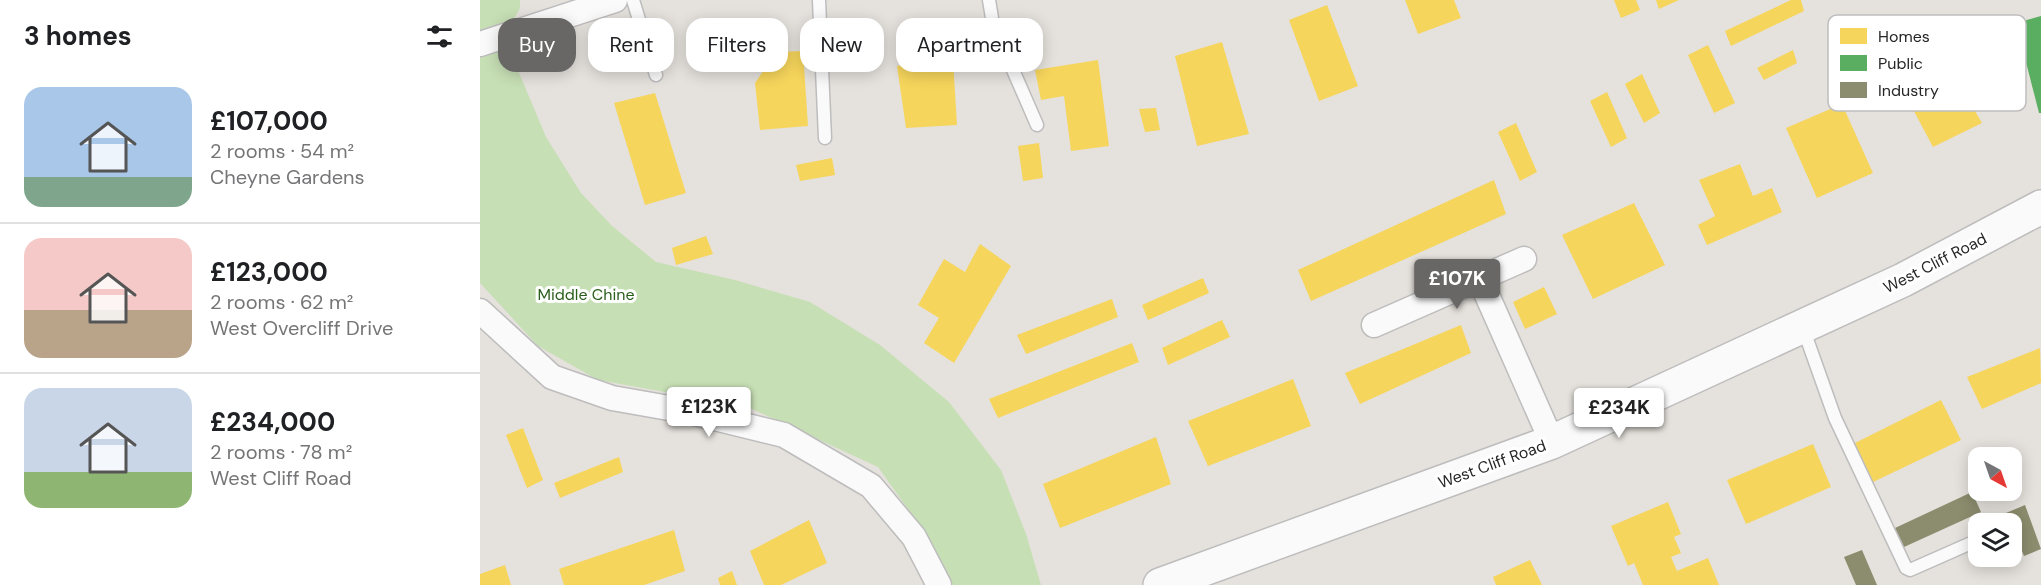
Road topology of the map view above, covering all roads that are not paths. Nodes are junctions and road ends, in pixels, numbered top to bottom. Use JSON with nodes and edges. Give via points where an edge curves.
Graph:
{"nodes":[{"id":1,"x":633,"y":0,"type":"edge"},
{"id":2,"x":819,"y":0,"type":"edge"},
{"id":3,"x":989,"y":0,"type":"edge"},
{"id":4,"x":601,"y":2,"type":"edge"},
{"id":5,"x":480,"y":44,"type":"edge"},
{"id":6,"x":656,"y":75,"type":"dead end"},
{"id":7,"x":1037,"y":125,"type":"dead end"},
{"id":8,"x":825,"y":138,"type":"dead end"},
{"id":9,"x":2037,"y":213,"type":"edge"},
{"id":10,"x":1524,"y":259,"type":"dead end"},
{"id":11,"x":1479,"y":277,"type":"junction"},
{"id":12,"x":480,"y":311,"type":"edge"},
{"id":13,"x":1374,"y":325,"type":"dead end"},
{"id":14,"x":1803,"y":327,"type":"junction"},
{"id":15,"x":1552,"y":442,"type":"junction"},
{"id":16,"x":1968,"y":545,"type":"edge"},
{"id":17,"x":939,"y":585,"type":"edge"},
{"id":18,"x":1160,"y":585,"type":"edge"}],
"edges":[{"from":1,"to":6,"type":"lane"},
{"from":2,"to":8,"type":"lane"},
{"from":3,"to":7,"type":"lane","via":[[993,24]]},
{"from":4,"to":5,"type":"street"},
{"from":9,"to":14,"type":"street","name":"West Cliff Road"},
{"from":10,"to":11,"type":"street"},
{"from":11,"to":13,"type":"street"},
{"from":11,"to":15,"type":"street"},
{"from":12,"to":17,"type":"street","via":[[552,377],[612,398],[686,411],[794,440],[871,486],[914,537]]},
{"from":14,"to":15,"type":"street","name":"West Cliff Road"},
{"from":14,"to":16,"type":"lane","via":[[1835,418],[1906,568],[1921,567]]},
{"from":15,"to":18,"type":"street","name":"West Cliff Road"}]}
